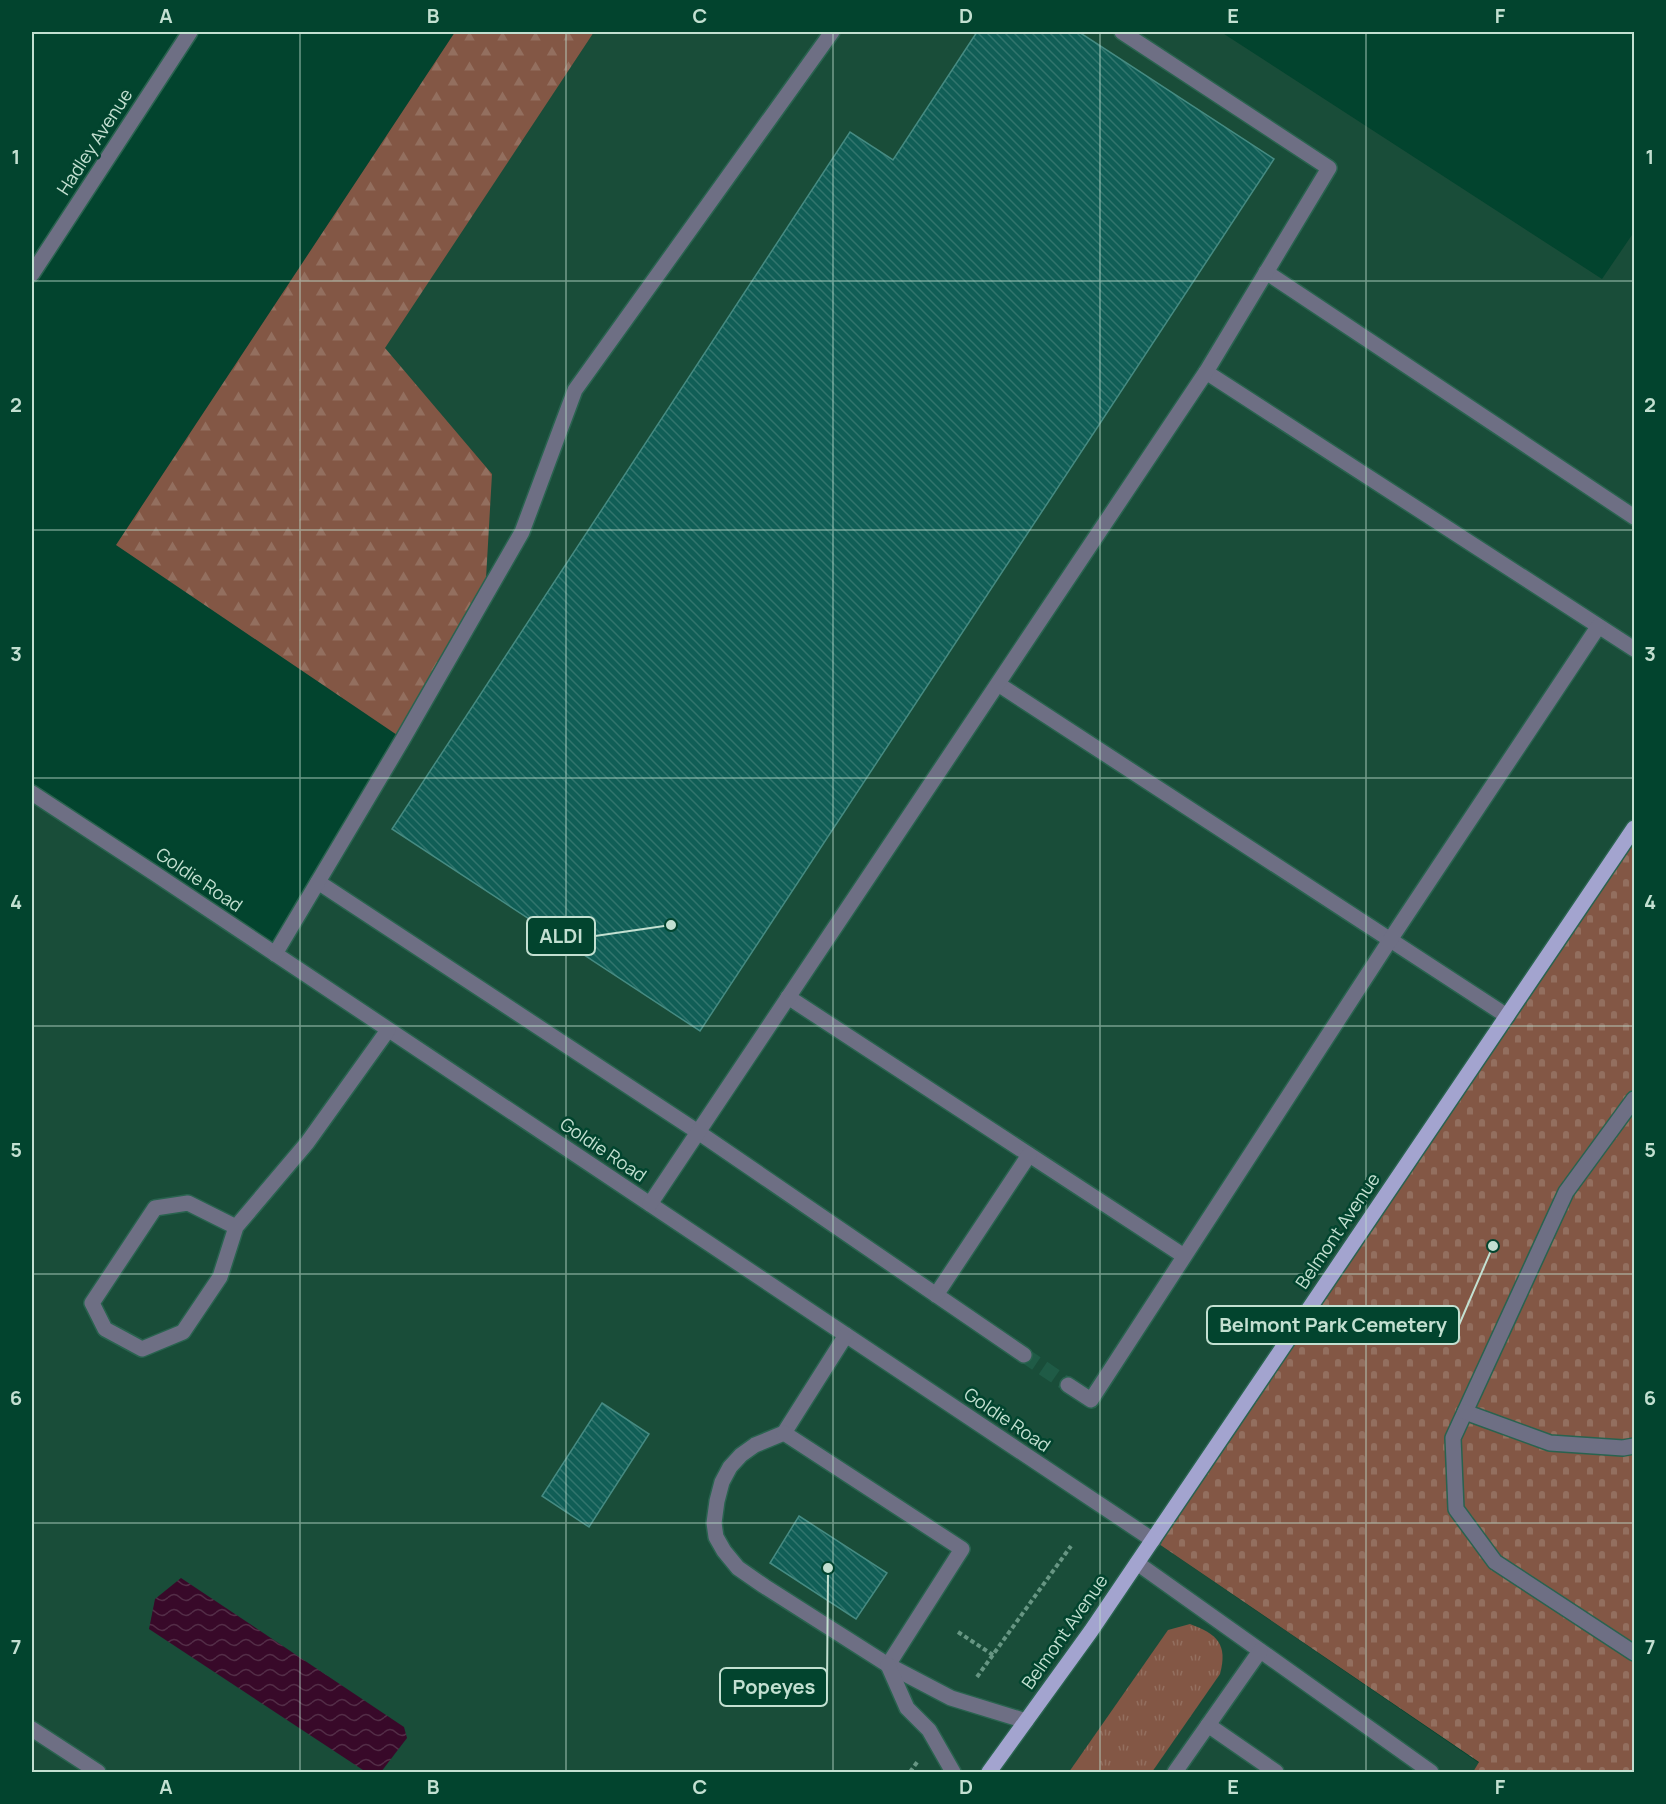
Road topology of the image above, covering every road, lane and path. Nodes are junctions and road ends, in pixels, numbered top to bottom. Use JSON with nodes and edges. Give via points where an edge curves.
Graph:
{"nodes":[{"id":1,"x":190,"y":32,"type":"edge"},
{"id":2,"x":832,"y":32,"type":"edge"},
{"id":3,"x":1122,"y":32,"type":"edge"},
{"id":4,"x":1266,"y":273,"type":"junction"},
{"id":5,"x":32,"y":274,"type":"edge"},
{"id":6,"x":1206,"y":372,"type":"junction"},
{"id":7,"x":1635,"y":517,"type":"edge"},
{"id":8,"x":1598,"y":627,"type":"junction"},
{"id":9,"x":1635,"y":649,"type":"edge"},
{"id":10,"x":998,"y":684,"type":"junction"},
{"id":11,"x":32,"y":793,"type":"edge"},
{"id":12,"x":1635,"y":828,"type":"edge"},
{"id":13,"x":318,"y":882,"type":"junction"},
{"id":14,"x":1390,"y":940,"type":"junction"},
{"id":15,"x":275,"y":954,"type":"junction"},
{"id":16,"x":788,"y":997,"type":"junction"},
{"id":17,"x":1507,"y":1016,"type":"junction"},
{"id":18,"x":388,"y":1030,"type":"junction"},
{"id":19,"x":1635,"y":1099,"type":"edge"},
{"id":20,"x":698,"y":1132,"type":"junction"},
{"id":21,"x":1029,"y":1155,"type":"junction"},
{"id":22,"x":650,"y":1204,"type":"junction"},
{"id":23,"x":236,"y":1227,"type":"junction"},
{"id":24,"x":1184,"y":1256,"type":"junction"},
{"id":25,"x":936,"y":1295,"type":"junction"},
{"id":26,"x":846,"y":1335,"type":"junction"},
{"id":27,"x":1024,"y":1355,"type":"tunnel mouth"},
{"id":28,"x":1068,"y":1385,"type":"tunnel mouth"},
{"id":29,"x":1465,"y":1412,"type":"junction"},
{"id":30,"x":784,"y":1433,"type":"junction"},
{"id":31,"x":1635,"y":1446,"type":"edge"},
{"id":32,"x":1153,"y":1540,"type":"junction"},
{"id":33,"x":1071,"y":1546,"type":"dead end"},
{"id":34,"x":1137,"y":1563,"type":"junction"},
{"id":35,"x":958,"y":1632,"type":"dead end"},
{"id":36,"x":1260,"y":1651,"type":"junction"},
{"id":37,"x":1635,"y":1653,"type":"edge"},
{"id":38,"x":993,"y":1655,"type":"junction"},
{"id":39,"x":888,"y":1665,"type":"junction"},
{"id":40,"x":961,"y":1700,"type":"junction"},
{"id":41,"x":1026,"y":1721,"type":"junction"},
{"id":42,"x":1208,"y":1725,"type":"junction"},
{"id":43,"x":32,"y":1729,"type":"edge"},
{"id":44,"x":934,"y":1739,"type":"junction"},
{"id":45,"x":98,"y":1773,"type":"edge"},
{"id":46,"x":910,"y":1773,"type":"edge"},
{"id":47,"x":953,"y":1773,"type":"edge"},
{"id":48,"x":989,"y":1773,"type":"edge"},
{"id":49,"x":1175,"y":1773,"type":"edge"},
{"id":50,"x":1276,"y":1773,"type":"edge"},
{"id":51,"x":1431,"y":1773,"type":"edge"}],
"edges":[{"from":1,"to":5,"type":"street","name":"Hadley Avenue"},
{"from":2,"to":13,"type":"street","via":[[575,390],[522,532]]},
{"from":3,"to":4,"type":"street","via":[[1329,168]]},
{"from":4,"to":6,"type":"street"},
{"from":4,"to":7,"type":"street"},
{"from":6,"to":8,"type":"street"},
{"from":6,"to":10,"type":"street"},
{"from":8,"to":9,"type":"street"},
{"from":8,"to":14,"type":"street"},
{"from":10,"to":14,"type":"street"},
{"from":10,"to":16,"type":"street"},
{"from":11,"to":15,"type":"street","name":"Goldie Road"},
{"from":12,"to":17,"type":"main road","name":"Belmont Avenue"},
{"from":13,"to":15,"type":"street"},
{"from":13,"to":20,"type":"street"},
{"from":14,"to":17,"type":"street"},
{"from":14,"to":24,"type":"street"},
{"from":15,"to":18,"type":"street","name":"Goldie Road"},
{"from":16,"to":20,"type":"street"},
{"from":16,"to":21,"type":"street"},
{"from":17,"to":32,"type":"main road","name":"Belmont Avenue"},
{"from":18,"to":22,"type":"street","name":"Goldie Road"},
{"from":18,"to":23,"type":"street","via":[[307,1143]]},
{"from":19,"to":29,"type":"street","via":[[1566,1192]]},
{"from":20,"to":22,"type":"street"},
{"from":20,"to":25,"type":"street"},
{"from":21,"to":24,"type":"street"},
{"from":21,"to":25,"type":"street"},
{"from":22,"to":26,"type":"street","name":"Goldie Road"},
{"from":23,"to":23,"type":"street","via":[[188,1203],[155,1208],[92,1303],[105,1329],[142,1349],[183,1332],[220,1277]]},
{"from":24,"to":28,"type":"street","via":[[1090,1400]]},
{"from":25,"to":27,"type":"street"},
{"from":26,"to":30,"type":"street"},
{"from":26,"to":32,"type":"street","name":"Goldie Road"},
{"from":29,"to":31,"type":"street","via":[[1550,1443]]},
{"from":29,"to":37,"type":"street","via":[[1453,1438],[1456,1509],[1495,1562]]},
{"from":30,"to":39,"type":"street","via":[[962,1549]]},
{"from":30,"to":39,"type":"street","via":[[755,1445],[730,1467],[717,1501],[716,1537],[738,1568]]},
{"from":32,"to":34,"type":"main road","name":"Belmont Avenue"},
{"from":33,"to":38,"type":"path"},
{"from":34,"to":36,"type":"street"},
{"from":34,"to":41,"type":"main road","name":"Belmont Avenue"},
{"from":35,"to":38,"type":"path"},
{"from":36,"to":42,"type":"street"},
{"from":36,"to":51,"type":"street"},
{"from":38,"to":40,"type":"path"},
{"from":39,"to":40,"type":"street"},
{"from":39,"to":44,"type":"street","via":[[907,1708]]},
{"from":40,"to":41,"type":"street"},
{"from":41,"to":48,"type":"main road","name":"Belmont Avenue"},
{"from":42,"to":49,"type":"street"},
{"from":42,"to":50,"type":"street"},
{"from":43,"to":45,"type":"street"},
{"from":44,"to":46,"type":"path"},
{"from":44,"to":47,"type":"street"}]}
